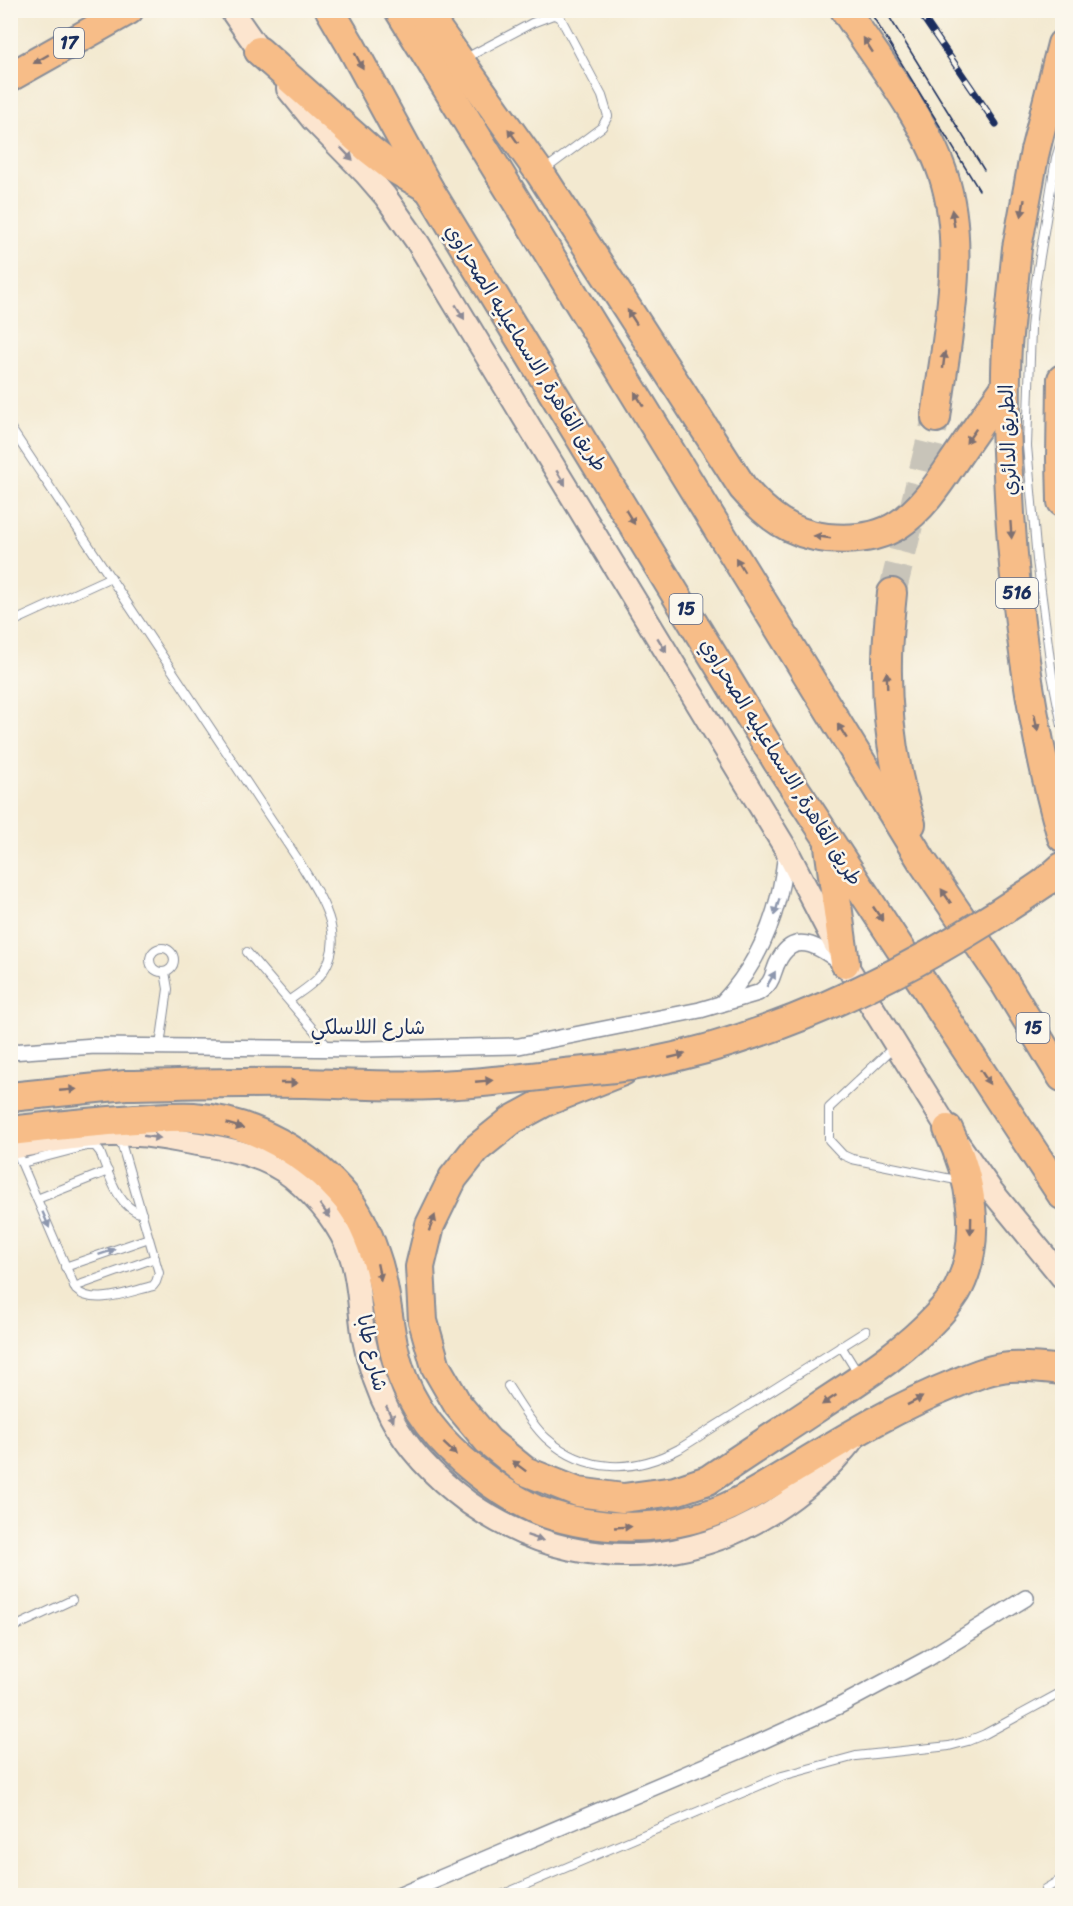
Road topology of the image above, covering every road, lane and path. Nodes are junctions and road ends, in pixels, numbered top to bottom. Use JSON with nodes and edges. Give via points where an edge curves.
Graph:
{"nodes":[{"id":1,"x":129,"y":10,"type":"edge"},
{"id":2,"x":231,"y":10,"type":"edge"},
{"id":3,"x":330,"y":10,"type":"edge"},
{"id":4,"x":399,"y":10,"type":"edge"},
{"id":5,"x":420,"y":10,"type":"edge"},
{"id":6,"x":845,"y":10,"type":"edge"},
{"id":7,"x":1062,"y":44,"type":"edge"},
{"id":8,"x":259,"y":51,"type":"junction"},
{"id":9,"x":460,"y":61,"type":"junction"},
{"id":10,"x":10,"y":77,"type":"edge"},
{"id":11,"x":1062,"y":139,"type":"edge"},
{"id":12,"x":540,"y":173,"type":"junction"},
{"id":13,"x":429,"y":189,"type":"junction"},
{"id":14,"x":1062,"y":381,"type":"edge"},
{"id":15,"x":1005,"y":388,"type":"junction"},
{"id":16,"x":936,"y":418,"type":"tunnel mouth"},
{"id":17,"x":10,"y":427,"type":"edge"},
{"id":18,"x":1062,"y":502,"type":"edge"},
{"id":19,"x":111,"y":577,"type":"junction"},
{"id":20,"x":892,"y":593,"type":"tunnel mouth"},
{"id":21,"x":10,"y":623,"type":"edge"},
{"id":22,"x":1062,"y":726,"type":"edge"},
{"id":23,"x":1062,"y":837,"type":"edge"},
{"id":24,"x":827,"y":838,"type":"junction"},
{"id":25,"x":786,"y":849,"type":"junction"},
{"id":26,"x":922,"y":861,"type":"junction"},
{"id":27,"x":1056,"y":874,"type":"edge"},
{"id":28,"x":247,"y":952,"type":"dead end"},
{"id":29,"x":848,"y":967,"type":"junction"},
{"id":30,"x":165,"y":972,"type":"dead end"},
{"id":31,"x":290,"y":1000,"type":"junction"},
{"id":32,"x":721,"y":1004,"type":"junction"},
{"id":33,"x":896,"y":1045,"type":"junction"},
{"id":34,"x":160,"y":1046,"type":"junction"},
{"id":35,"x":331,"y":1049,"type":"junction"},
{"id":36,"x":10,"y":1052,"type":"edge"},
{"id":37,"x":640,"y":1064,"type":"junction"},
{"id":38,"x":1062,"y":1077,"type":"edge"},
{"id":39,"x":10,"y":1097,"type":"edge"},
{"id":40,"x":948,"y":1129,"type":"junction"},
{"id":41,"x":119,"y":1135,"type":"junction"},
{"id":42,"x":14,"y":1147,"type":"edge"},
{"id":43,"x":108,"y":1171,"type":"junction"},
{"id":44,"x":968,"y":1183,"type":"junction"},
{"id":45,"x":1062,"y":1195,"type":"edge"},
{"id":46,"x":37,"y":1199,"type":"junction"},
{"id":47,"x":142,"y":1214,"type":"junction"},
{"id":48,"x":149,"y":1238,"type":"junction"},
{"id":49,"x":155,"y":1258,"type":"junction"},
{"id":50,"x":65,"y":1267,"type":"junction"},
{"id":51,"x":1062,"y":1277,"type":"edge"},
{"id":52,"x":74,"y":1287,"type":"junction"},
{"id":53,"x":866,"y":1331,"type":"dead end"},
{"id":54,"x":841,"y":1346,"type":"junction"},
{"id":55,"x":1062,"y":1370,"type":"edge"},
{"id":56,"x":861,"y":1379,"type":"junction"},
{"id":57,"x":508,"y":1386,"type":"dead end"},
{"id":58,"x":863,"y":1428,"type":"junction"},
{"id":59,"x":1026,"y":1598,"type":"dead end"},
{"id":60,"x":72,"y":1600,"type":"dead end"},
{"id":61,"x":10,"y":1629,"type":"edge"},
{"id":62,"x":1062,"y":1692,"type":"edge"},
{"id":63,"x":1062,"y":1879,"type":"edge"},
{"id":64,"x":1045,"y":1889,"type":"dead end"},
{"id":65,"x":398,"y":1896,"type":"edge"},
{"id":66,"x":499,"y":1896,"type":"edge"}],
"edges":[{"from":1,"to":10,"type":"highway","number":"17","one_way":true},
{"from":2,"to":8,"type":"street"},
{"from":3,"to":13,"type":"highway","name":"طريق القاهرة, الاسماعيليه الصحراوي","number":"15","one_way":true},
{"from":26,"to":4,"type":"highway","number":"15","one_way":true},
{"from":5,"to":9,"type":"highway"},
{"from":16,"to":6,"type":"highway","one_way":true,"via":[[954,277],[954,225],[943,175],[907,104]]},
{"from":7,"to":15,"type":"highway","name":"الطريق الدائري","number":"516","one_way":true,"bridge":true,"via":[[1035,151],[1017,248]]},
{"from":8,"to":13,"type":"highway","via":[[370,150]]},
{"from":8,"to":25,"type":"street","one_way":true,"via":[[313,120],[385,196],[418,243]]},
{"from":12,"to":9,"type":"highway","one_way":true},
{"from":9,"to":12,"type":"lane","via":[[532,23],[553,15],[560,17],[602,96],[608,116],[602,127]]},
{"from":11,"to":22,"type":"lane","via":[[1036,281],[1027,446],[1037,560]]},
{"from":15,"to":12,"type":"highway","one_way":true,"via":[[940,484],[899,525],[844,540],[796,531],[776,520],[743,488]]},
{"from":13,"to":24,"type":"highway","name":"طريق القاهرة, الاسماعيليه الصحراوي","number":"15","one_way":true},
{"from":14,"to":18,"type":"highway"},
{"from":15,"to":23,"type":"highway","name":"الطريق الدائري","number":"516","one_way":true,"via":[[1007,471],[1020,628],[1044,765]]},
{"from":17,"to":19,"type":"lane"},
{"from":19,"to":21,"type":"lane"},
{"from":19,"to":31,"type":"lane","via":[[297,858],[330,915],[332,947],[327,963],[319,976]]},
{"from":26,"to":20,"type":"highway","one_way":true,"via":[[902,796],[890,729],[886,661]]},
{"from":24,"to":29,"type":"highway"},
{"from":24,"to":45,"type":"highway","name":"طريق القاهرة, الاسماعيليه الصحراوي","number":"15","one_way":true},
{"from":25,"to":29,"type":"street"},
{"from":25,"to":32,"type":"street","one_way":true,"via":[[780,896],[765,940],[746,974]]},
{"from":38,"to":26,"type":"highway","number":"15","one_way":true,"via":[[1003,980]]},
{"from":37,"to":27,"type":"highway","one_way":true,"bridge":true,"via":[[717,1046],[865,989],[937,952]]},
{"from":28,"to":31,"type":"lane"},
{"from":32,"to":29,"type":"street","name":"شارع اللاسلكي","one_way":true,"via":[[766,988],[780,957],[797,945],[818,946]]},
{"from":29,"to":33,"type":"street"},
{"from":30,"to":34,"type":"lane","via":[[168,989]]},
{"from":31,"to":35,"type":"lane"},
{"from":32,"to":35,"type":"street","name":"شارع اللاسلكي","via":[[519,1046]]},
{"from":33,"to":40,"type":"street"},
{"from":33,"to":44,"type":"lane","via":[[829,1108],[829,1140],[852,1159]]},
{"from":34,"to":35,"type":"street","name":"شارع اللاسلكي"},
{"from":34,"to":36,"type":"street","name":"شارع اللاسلكي"},
{"from":39,"to":37,"type":"highway","one_way":true,"bridge":true,"via":[[126,1085],[435,1085]]},
{"from":56,"to":37,"type":"highway","one_way":true,"bridge":true,"via":[[708,1480],[675,1491],[623,1498],[578,1492],[525,1471],[488,1441],[458,1405],[436,1367],[423,1321],[420,1268],[430,1225],[453,1178],[476,1149],[512,1120],[545,1102]]},
{"from":40,"to":44,"type":"highway"},
{"from":40,"to":51,"type":"street"},
{"from":41,"to":42,"type":"street","name":"شارع طابا"},
{"from":41,"to":47,"type":"lane"},
{"from":41,"to":58,"type":"street","name":"شارع طابا","one_way":true,"via":[[228,1149],[259,1158],[289,1174],[315,1197],[335,1224],[350,1255],[374,1380],[392,1419],[417,1456],[447,1487],[520,1533],[574,1551],[626,1557],[712,1542],[766,1517],[829,1467]]},
{"from":42,"to":43,"type":"lane","via":[[91,1146],[98,1149]]},
{"from":42,"to":46,"type":"lane"},
{"from":42,"to":58,"type":"highway","one_way":true,"via":[[95,1122],[194,1117],[230,1123],[264,1135],[296,1153],[349,1201],[367,1234],[403,1379],[424,1420],[471,1468],[539,1511],[615,1528],[671,1524],[722,1509]]},
{"from":43,"to":46,"type":"lane"},
{"from":43,"to":47,"type":"lane","via":[[123,1203]]},
{"from":44,"to":56,"type":"highway","one_way":true,"via":[[971,1240],[959,1288],[912,1341]]},
{"from":46,"to":50,"type":"lane","one_way":true},
{"from":47,"to":48,"type":"lane"},
{"from":48,"to":49,"type":"lane"},
{"from":50,"to":48,"type":"lane","one_way":true},
{"from":49,"to":52,"type":"lane"},
{"from":49,"to":52,"type":"lane","via":[[159,1273],[153,1286],[97,1299],[84,1297]]},
{"from":50,"to":52,"type":"lane"},
{"from":53,"to":54,"type":"lane"},
{"from":54,"to":56,"type":"lane"},
{"from":54,"to":57,"type":"lane","via":[[679,1449],[646,1464],[592,1463],[560,1449],[533,1424]]},
{"from":58,"to":55,"type":"highway","one_way":true,"via":[[970,1377],[1008,1367]]},
{"from":59,"to":65,"type":"street","via":[[927,1659],[841,1705]]},
{"from":60,"to":61,"type":"lane"},
{"from":62,"to":66,"type":"lane","via":[[968,1741],[856,1756],[782,1776]]},
{"from":63,"to":64,"type":"lane"}]}
